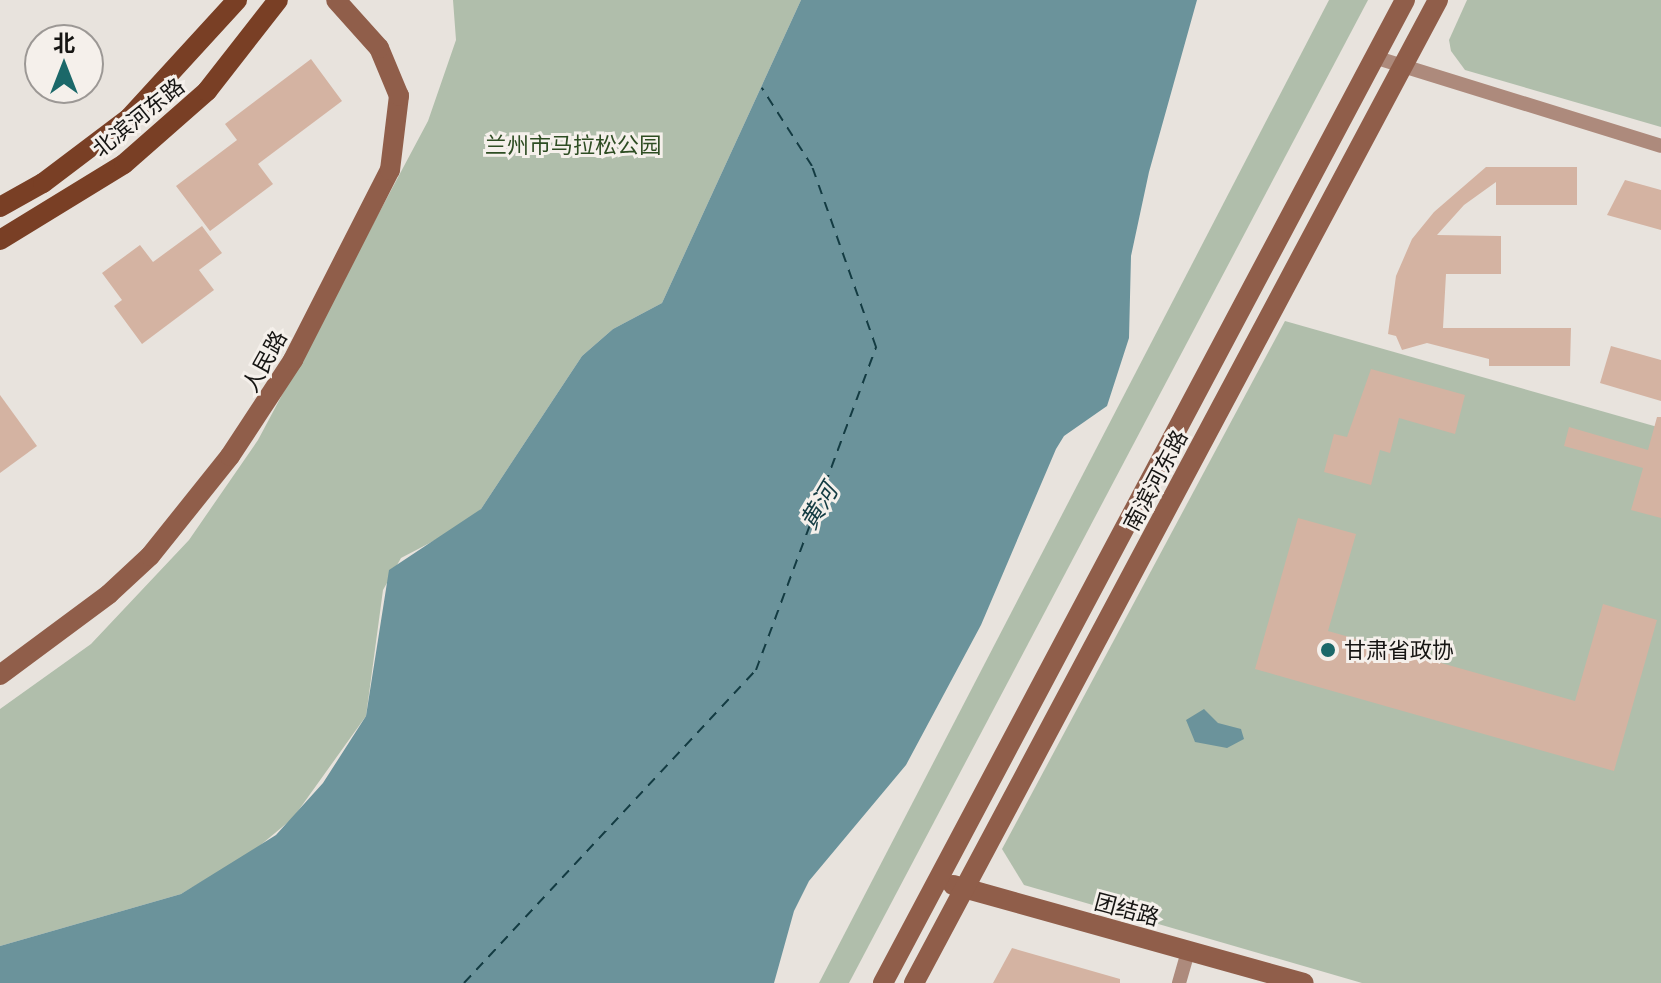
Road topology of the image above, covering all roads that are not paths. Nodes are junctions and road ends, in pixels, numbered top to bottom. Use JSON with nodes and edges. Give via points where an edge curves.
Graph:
{"nodes":[{"id":1,"x":237,"y":0,"type":"edge"},
{"id":2,"x":278,"y":0,"type":"edge"},
{"id":3,"x":336,"y":0,"type":"edge"},
{"id":4,"x":1405,"y":0,"type":"edge"},
{"id":5,"x":1438,"y":0,"type":"edge"},
{"id":6,"x":1374,"y":57,"type":"junction"},
{"id":7,"x":1404,"y":64,"type":"junction"},
{"id":8,"x":1661,"y":146,"type":"edge"},
{"id":9,"x":0,"y":207,"type":"edge"},
{"id":10,"x":0,"y":240,"type":"edge"},
{"id":11,"x":0,"y":675,"type":"edge"},
{"id":12,"x":938,"y":881,"type":"junction"},
{"id":13,"x":966,"y":889,"type":"junction"},
{"id":14,"x":1188,"y":951,"type":"junction"},
{"id":15,"x":883,"y":983,"type":"edge"},
{"id":16,"x":914,"y":983,"type":"edge"},
{"id":17,"x":1179,"y":983,"type":"edge"},
{"id":18,"x":1304,"y":983,"type":"edge"}],
"edges":[{"from":1,"to":9,"type":"main road","name":"北滨河东路","via":[[129,118],[43,183]]},
{"from":2,"to":10,"type":"main road","name":"北滨河东路","via":[[207,91],[136,154]]},
{"from":3,"to":11,"type":"main road","name":"人民路","via":[[372,38],[395,83],[399,121],[390,170],[293,360],[230,456],[150,556],[109,594]]},
{"from":4,"to":6,"type":"main road","name":"南滨河东路"},
{"from":5,"to":7,"type":"main road","name":"南滨河东路"},
{"from":6,"to":7,"type":"street"},
{"from":6,"to":12,"type":"main road","name":"南滨河东路"},
{"from":7,"to":8,"type":"street"},
{"from":7,"to":13,"type":"main road","name":"南滨河东路"},
{"from":12,"to":13,"type":"main road","name":"团结路"},
{"from":12,"to":15,"type":"main road","name":"南滨河东路"},
{"from":13,"to":14,"type":"main road","name":"团结路"},
{"from":13,"to":16,"type":"main road","name":"南滨河东路"},
{"from":14,"to":17,"type":"street"},
{"from":14,"to":18,"type":"main road","name":"团结路"}]}
